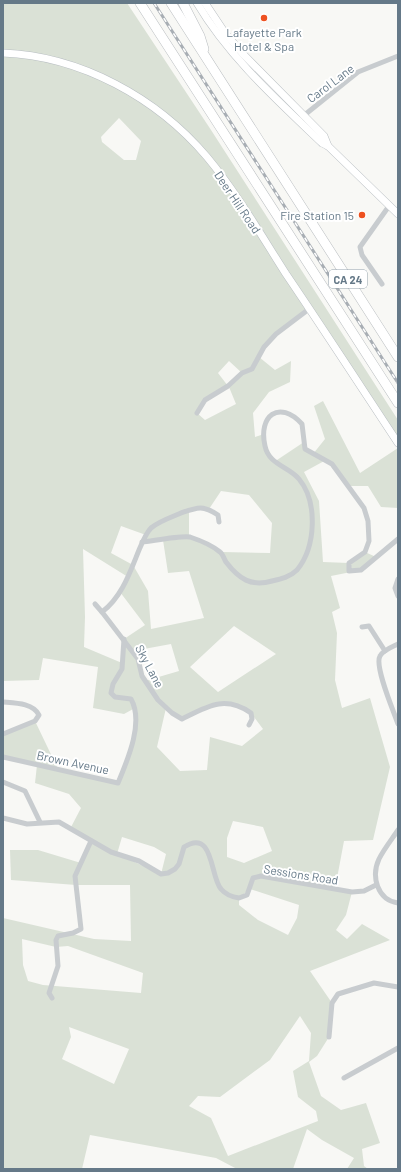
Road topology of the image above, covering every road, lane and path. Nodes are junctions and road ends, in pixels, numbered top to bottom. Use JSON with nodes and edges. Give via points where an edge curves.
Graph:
{"nodes":[{"id":1,"x":171,"y":3,"type":"edge"},
{"id":2,"x":183,"y":3,"type":"edge"},
{"id":3,"x":197,"y":3,"type":"edge"},
{"id":4,"x":205,"y":3,"type":"edge"},
{"id":5,"x":141,"y":5,"type":"edge"},
{"id":6,"x":3,"y":53,"type":"edge"},
{"id":7,"x":206,"y":56,"type":"junction"},
{"id":8,"x":398,"y":56,"type":"edge"},
{"id":9,"x":300,"y":118,"type":"junction"},
{"id":10,"x":389,"y":206,"type":"junction"},
{"id":11,"x":398,"y":214,"type":"edge"},
{"id":12,"x":382,"y":284,"type":"dead end"},
{"id":13,"x":310,"y":309,"type":"junction"},
{"id":14,"x":398,"y":357,"type":"edge"},
{"id":15,"x":398,"y":403,"type":"edge"},
{"id":16,"x":197,"y":413,"type":"dead end"},
{"id":17,"x":398,"y":443,"type":"edge"},
{"id":18,"x":219,"y":522,"type":"dead end"},
{"id":19,"x":398,"y":539,"type":"edge"},
{"id":20,"x":142,"y":542,"type":"junction"},
{"id":21,"x":398,"y":579,"type":"edge"},
{"id":22,"x":398,"y":596,"type":"edge"},
{"id":23,"x":95,"y":604,"type":"dead end"},
{"id":24,"x":102,"y":612,"type":"junction"},
{"id":25,"x":362,"y":627,"type":"dead end"},
{"id":26,"x":124,"y":639,"type":"junction"},
{"id":27,"x":398,"y":644,"type":"edge"},
{"id":28,"x":385,"y":651,"type":"junction"},
{"id":29,"x":3,"y":702,"type":"edge"},
{"id":30,"x":396,"y":710,"type":"edge"},
{"id":31,"x":398,"y":724,"type":"edge"},
{"id":32,"x":249,"y":725,"type":"dead end"},
{"id":33,"x":3,"y":734,"type":"edge"},
{"id":34,"x":3,"y":757,"type":"edge"},
{"id":35,"x":3,"y":782,"type":"edge"},
{"id":36,"x":3,"y":818,"type":"edge"},
{"id":37,"x":40,"y":822,"type":"junction"},
{"id":38,"x":398,"y":830,"type":"edge"},
{"id":39,"x":91,"y":841,"type":"junction"},
{"id":40,"x":376,"y":885,"type":"junction"},
{"id":41,"x":398,"y":903,"type":"edge"},
{"id":42,"x":398,"y":987,"type":"edge"},
{"id":43,"x":52,"y":998,"type":"dead end"},
{"id":44,"x":329,"y":1037,"type":"dead end"},
{"id":45,"x":398,"y":1048,"type":"edge"},
{"id":46,"x":344,"y":1078,"type":"dead end"}],
"edges":[{"from":1,"to":7,"type":"highway","number":"CA 24"},
{"from":2,"to":7,"type":"highway","via":[[200,36]]},
{"from":3,"to":9,"type":"street","via":[[231,52]]},
{"from":4,"to":9,"type":"street","via":[[240,51]]},
{"from":5,"to":15,"type":"highway","number":"CA 24"},
{"from":6,"to":13,"type":"street","name":"Deer Hill Road","via":[[46,60],[92,73],[130,91],[176,125],[224,179]]},
{"from":7,"to":14,"type":"highway","number":"CA 24"},
{"from":8,"to":9,"type":"street","name":"Carol Lane","via":[[358,72]]},
{"from":9,"to":10,"type":"street","via":[[324,136],[328,146]]},
{"from":10,"to":11,"type":"street"},
{"from":10,"to":12,"type":"street","via":[[360,247],[362,255]]},
{"from":13,"to":16,"type":"street","via":[[276,334],[264,347],[252,369],[242,373],[228,386],[205,400]]},
{"from":13,"to":17,"type":"street","name":"Deer Hill Road"},
{"from":18,"to":20,"type":"street","via":[[218,515],[209,509],[198,507],[151,528]]},
{"from":19,"to":20,"type":"street","via":[[361,570],[349,571],[349,563],[365,552],[369,541],[368,521],[364,508],[332,464],[306,450],[302,424],[292,414],[277,412],[269,416],[266,422],[265,446],[275,463],[298,478],[306,490],[313,526],[311,542],[296,570],[287,577],[256,584],[243,579],[226,561],[222,552],[189,536]]},
{"from":20,"to":24,"type":"street","via":[[125,584]]},
{"from":21,"to":22,"type":"street","via":[[395,588]]},
{"from":23,"to":24,"type":"street","name":"Sky Lane"},
{"from":24,"to":26,"type":"street","name":"Sky Lane"},
{"from":25,"to":28,"type":"street","via":[[368,626]]},
{"from":26,"to":32,"type":"street","name":"Sky Lane","via":[[138,659],[142,676],[158,700],[172,713],[182,719],[226,702],[236,704],[251,713]]},
{"from":26,"to":34,"type":"street","name":"Brown Avenue","via":[[122,669],[111,693],[115,697],[131,699],[137,716],[129,755],[118,782]]},
{"from":27,"to":28,"type":"street"},
{"from":28,"to":30,"type":"street","via":[[378,659],[379,669]]},
{"from":29,"to":33,"type":"street","via":[[28,706],[38,713],[39,718]]},
{"from":30,"to":31,"type":"street"},
{"from":35,"to":37,"type":"street","via":[[24,791]]},
{"from":36,"to":37,"type":"street","via":[[26,824]]},
{"from":37,"to":39,"type":"street","via":[[59,822]]},
{"from":38,"to":40,"type":"street","via":[[379,859]]},
{"from":39,"to":40,"type":"street","name":"Sessions Road","via":[[111,852],[139,861],[162,874],[175,870],[184,847],[190,843],[198,843],[205,846],[209,853],[216,882],[221,889],[228,896],[239,898],[247,895],[253,878],[261,876],[352,892],[364,891]]},
{"from":39,"to":43,"type":"street","via":[[75,876],[81,929],[58,936],[56,940],[58,966],[49,993]]},
{"from":40,"to":41,"type":"street","via":[[382,895]]},
{"from":42,"to":44,"type":"street","via":[[374,982],[338,994],[332,1003]]},
{"from":45,"to":46,"type":"street"}]}
